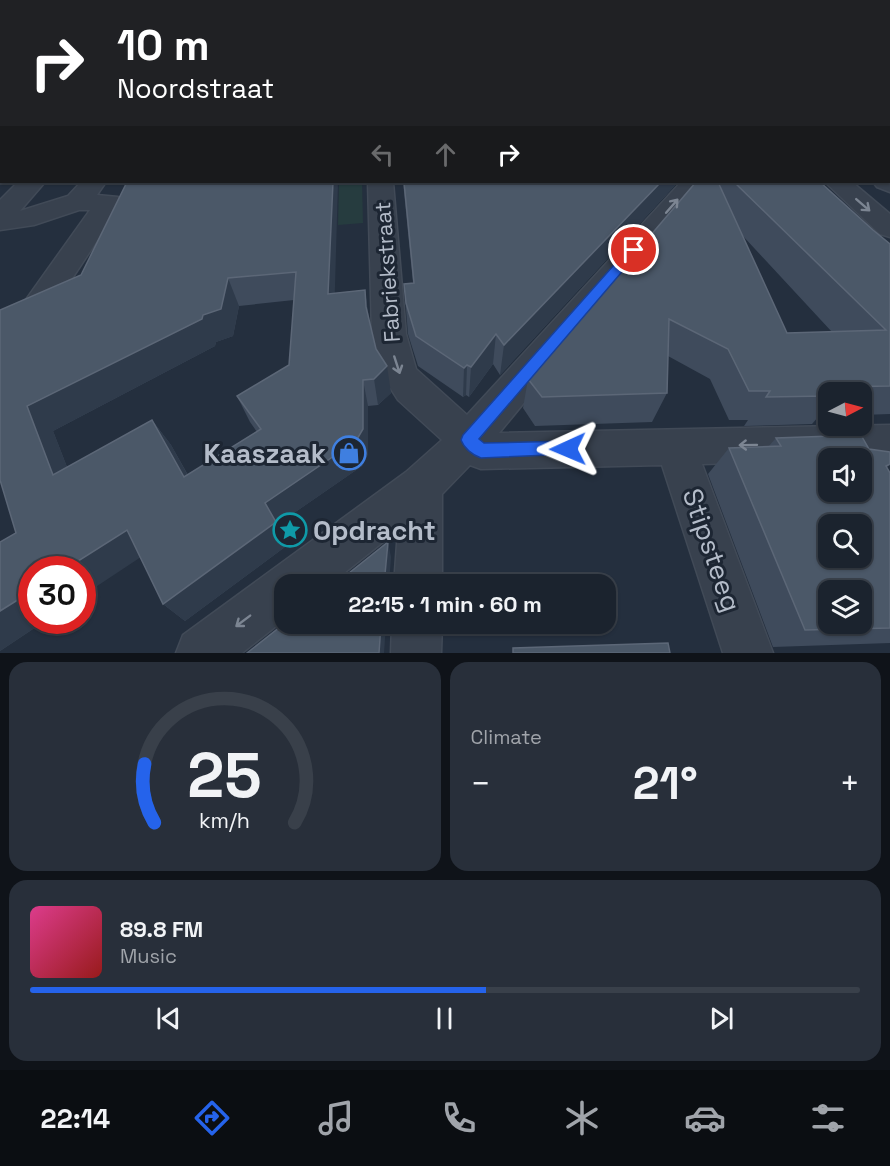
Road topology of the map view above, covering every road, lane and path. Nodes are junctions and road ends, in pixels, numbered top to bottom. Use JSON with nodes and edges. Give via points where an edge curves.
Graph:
{"nodes":[{"id":1,"x":31,"y":183,"type":"edge"},
{"id":2,"x":380,"y":183,"type":"edge"},
{"id":3,"x":693,"y":183,"type":"edge"},
{"id":4,"x":838,"y":183,"type":"edge"},
{"id":5,"x":85,"y":192,"type":"edge"},
{"id":6,"x":8,"y":216,"type":"edge"},
{"id":7,"x":890,"y":228,"type":"edge"},
{"id":8,"x":0,"y":248,"type":"edge"},
{"id":9,"x":0,"y":328,"type":"edge"},
{"id":10,"x":469,"y":440,"type":"junction"},
{"id":11,"x":890,"y":442,"type":"edge"},
{"id":12,"x":676,"y":447,"type":"junction"},
{"id":13,"x":872,"y":453,"type":"edge"},
{"id":14,"x":818,"y":458,"type":"edge"},
{"id":15,"x":421,"y":486,"type":"junction"},
{"id":16,"x":305,"y":574,"type":"edge"},
{"id":17,"x":418,"y":574,"type":"edge"},
{"id":18,"x":274,"y":598,"type":"edge"},
{"id":19,"x":417,"y":634,"type":"edge"},
{"id":20,"x":201,"y":653,"type":"edge"},
{"id":21,"x":416,"y":653,"type":"edge"},
{"id":22,"x":748,"y":653,"type":"edge"}],
"edges":[{"from":1,"to":6,"type":"street","via":[[8,208]]},
{"from":2,"to":10,"type":"street","name":"Fabriekstraat","one_way":true,"via":[[389,334],[400,375]]},
{"from":10,"to":3,"type":"street","one_way":true},
{"from":4,"to":7,"type":"street","one_way":true},
{"from":5,"to":6,"type":"street"},
{"from":5,"to":9,"type":"street","via":[[108,203],[31,315]]},
{"from":6,"to":8,"type":"street"},
{"from":10,"to":12,"type":"street","name":"Fabriekstraat","via":[[481,451]]},
{"from":10,"to":15,"type":"street"},
{"from":11,"to":13,"type":"street","name":"Fabriekstraat"},
{"from":14,"to":12,"type":"street","name":"Fabriekstraat","one_way":true},
{"from":12,"to":22,"type":"street","name":"Stipsteeg"},
{"from":15,"to":16,"type":"street"},
{"from":15,"to":17,"type":"street"},
{"from":18,"to":20,"type":"street","one_way":true},
{"from":19,"to":21,"type":"street"}]}
